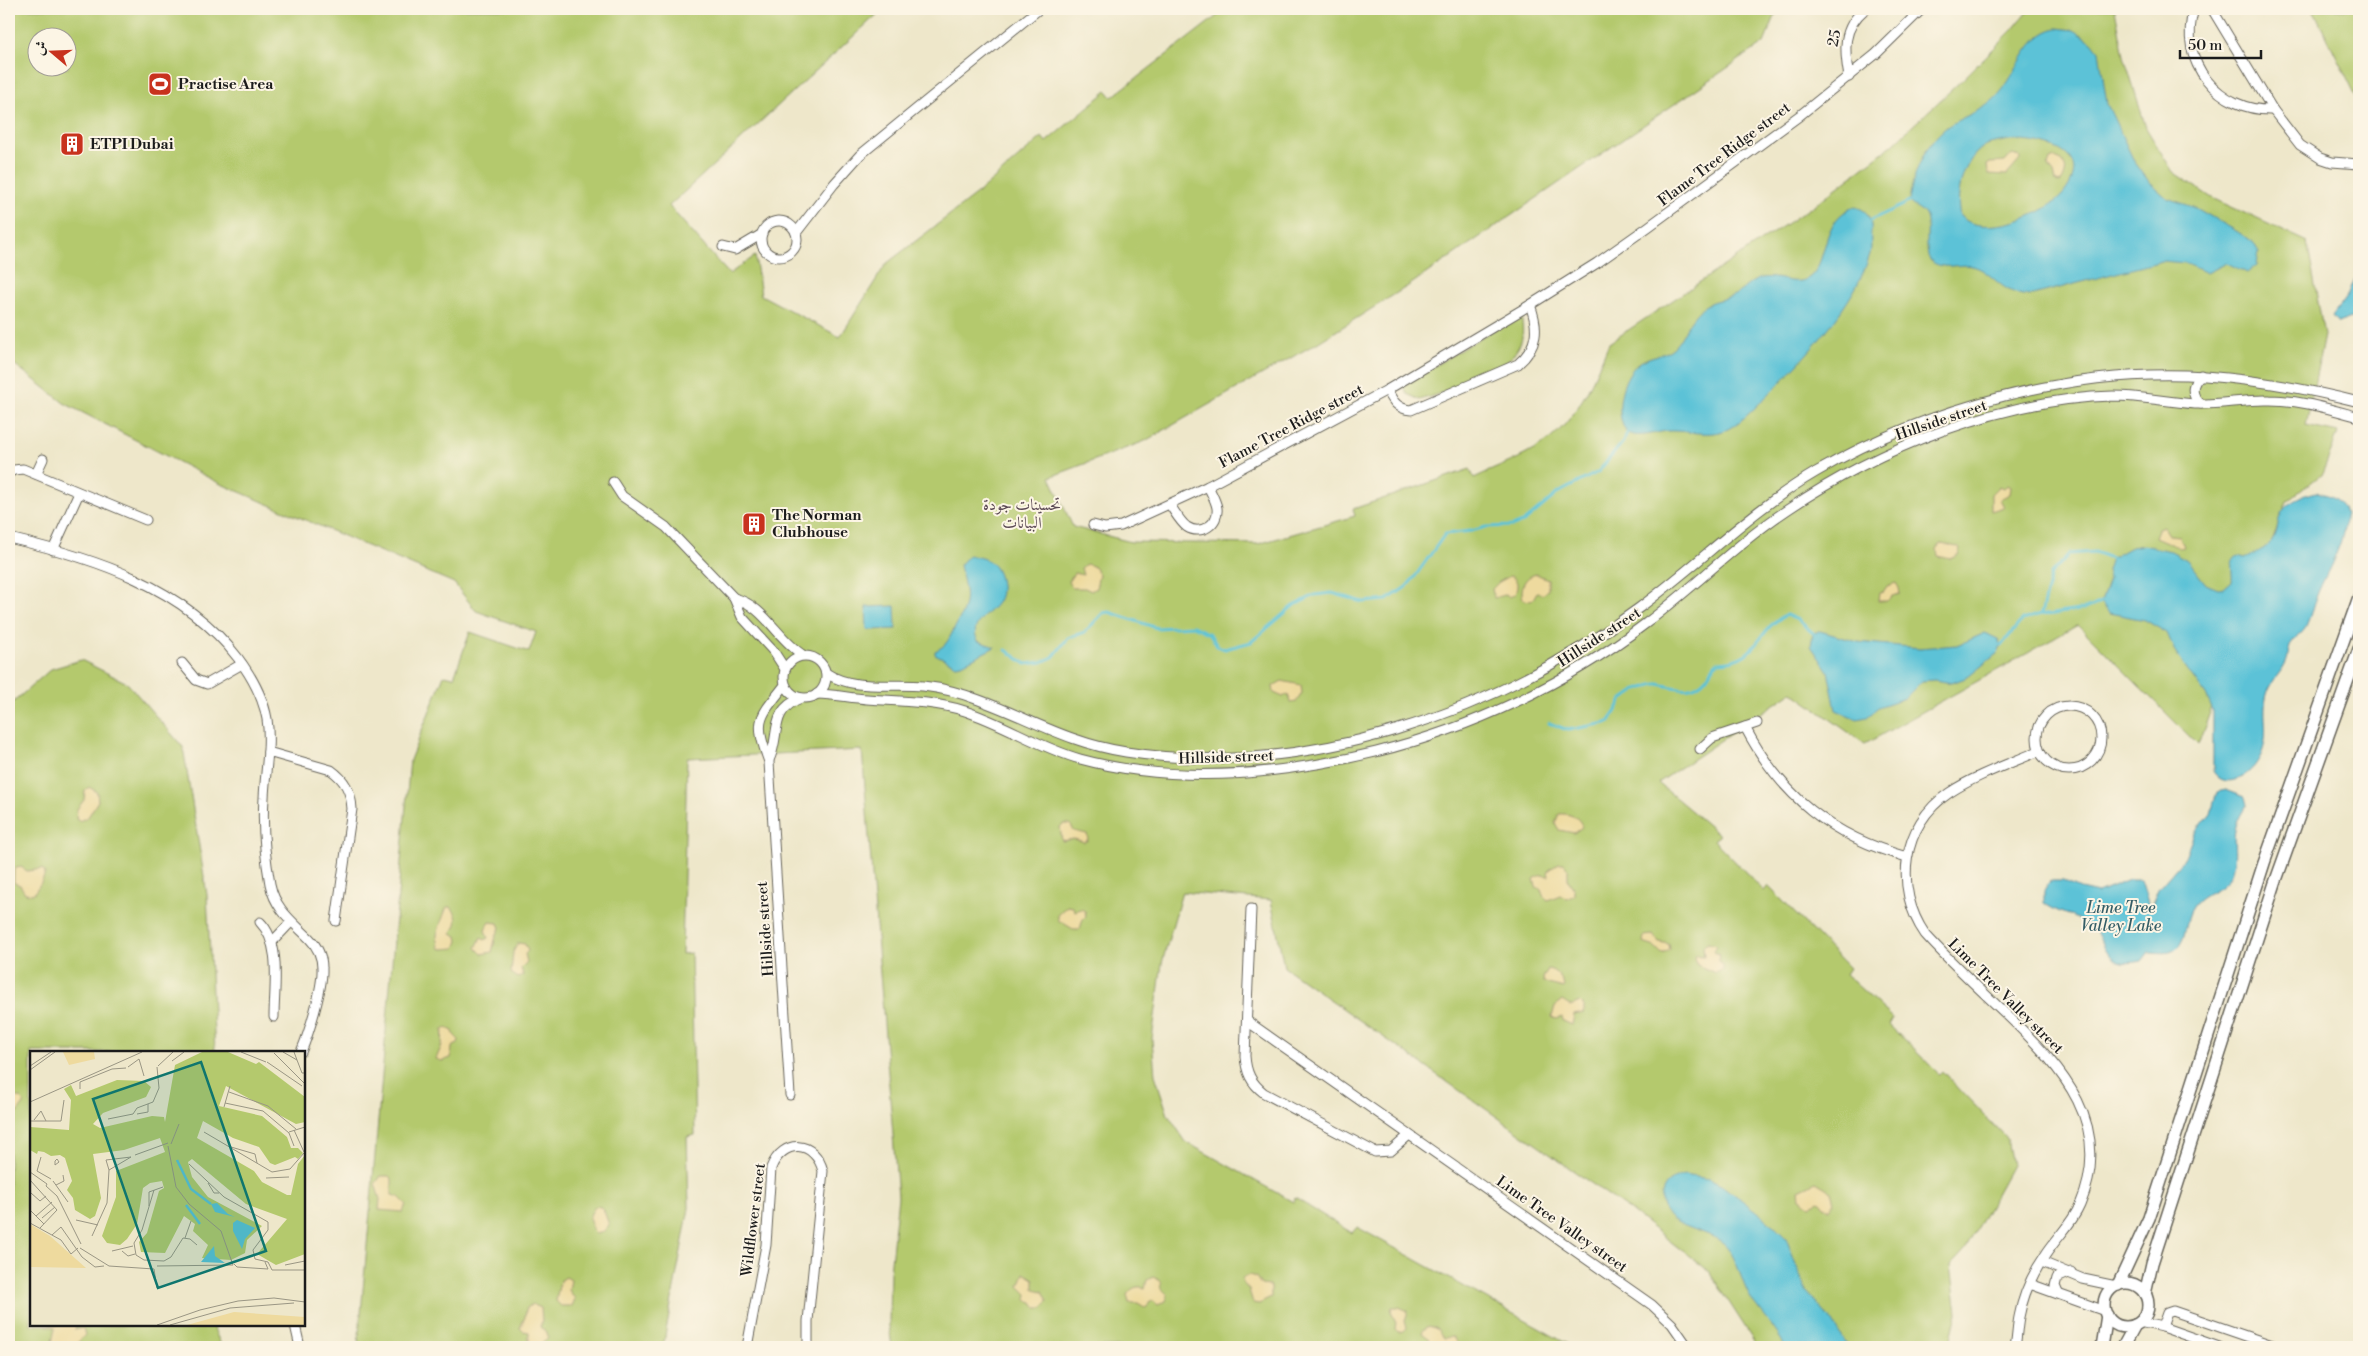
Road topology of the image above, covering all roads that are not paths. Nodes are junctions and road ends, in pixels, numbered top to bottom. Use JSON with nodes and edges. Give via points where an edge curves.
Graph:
{"nodes":[{"id":1,"x":1039,"y":9,"type":"edge"},
{"id":2,"x":1865,"y":9,"type":"edge"},
{"id":3,"x":1922,"y":9,"type":"edge"},
{"id":4,"x":2194,"y":9,"type":"edge"},
{"id":5,"x":2212,"y":9,"type":"edge"},
{"id":6,"x":1849,"y":77,"type":"junction"},
{"id":7,"x":2273,"y":110,"type":"junction"},
{"id":8,"x":2359,"y":164,"type":"edge"},
{"id":9,"x":796,"y":233,"type":"junction"},
{"id":10,"x":762,"y":234,"type":"junction"},
{"id":11,"x":722,"y":247,"type":"dead end"},
{"id":12,"x":1530,"y":305,"type":"junction"},
{"id":13,"x":2201,"y":376,"type":"junction"},
{"id":14,"x":1388,"y":390,"type":"junction"},
{"id":15,"x":2359,"y":402,"type":"edge"},
{"id":16,"x":2201,"y":404,"type":"junction"},
{"id":17,"x":2359,"y":418,"type":"edge"},
{"id":18,"x":43,"y":459,"type":"dead end"},
{"id":19,"x":9,"y":473,"type":"edge"},
{"id":20,"x":36,"y":474,"type":"junction"},
{"id":21,"x":613,"y":482,"type":"dead end"},
{"id":22,"x":1208,"y":486,"type":"junction"},
{"id":23,"x":79,"y":493,"type":"junction"},
{"id":24,"x":1170,"y":505,"type":"junction"},
{"id":25,"x":146,"y":520,"type":"dead end"},
{"id":26,"x":1093,"y":524,"type":"dead end"},
{"id":27,"x":9,"y":538,"type":"edge"},
{"id":28,"x":53,"y":550,"type":"junction"},
{"id":29,"x":734,"y":598,"type":"junction"},
{"id":30,"x":2359,"y":598,"type":"edge"},
{"id":31,"x":2359,"y":650,"type":"edge"},
{"id":32,"x":803,"y":655,"type":"junction"},
{"id":33,"x":182,"y":663,"type":"dead end"},
{"id":34,"x":242,"y":664,"type":"junction"},
{"id":35,"x":784,"y":669,"type":"junction"},
{"id":36,"x":826,"y":673,"type":"junction"},
{"id":37,"x":784,"y":685,"type":"junction"},
{"id":38,"x":817,"y":694,"type":"junction"},
{"id":39,"x":801,"y":698,"type":"junction"},
{"id":40,"x":764,"y":711,"type":"junction"},
{"id":41,"x":779,"y":718,"type":"junction"},
{"id":42,"x":1757,"y":723,"type":"dead end"},
{"id":43,"x":1745,"y":727,"type":"junction"},
{"id":44,"x":760,"y":730,"type":"junction"},
{"id":45,"x":775,"y":730,"type":"junction"},
{"id":46,"x":1700,"y":749,"type":"dead end"},
{"id":47,"x":1300,"y":750,"type":"junction"},
{"id":48,"x":2039,"y":751,"type":"junction"},
{"id":49,"x":268,"y":752,"type":"junction"},
{"id":50,"x":768,"y":760,"type":"junction"},
{"id":51,"x":1302,"y":766,"type":"junction"},
{"id":52,"x":1908,"y":857,"type":"junction"},
{"id":53,"x":1251,"y":909,"type":"dead end"},
{"id":54,"x":336,"y":921,"type":"dead end"},
{"id":55,"x":260,"y":922,"type":"dead end"},
{"id":56,"x":291,"y":922,"type":"junction"},
{"id":57,"x":273,"y":941,"type":"junction"},
{"id":58,"x":274,"y":1016,"type":"dead end"},
{"id":59,"x":1247,"y":1020,"type":"junction"},
{"id":60,"x":301,"y":1051,"type":"edge"},
{"id":61,"x":790,"y":1096,"type":"dead end"},
{"id":62,"x":1409,"y":1135,"type":"junction"},
{"id":63,"x":2042,"y":1262,"type":"junction"},
{"id":64,"x":2069,"y":1272,"type":"junction"},
{"id":65,"x":2030,"y":1284,"type":"junction"},
{"id":66,"x":2117,"y":1285,"type":"junction"},
{"id":67,"x":2058,"y":1293,"type":"junction"},
{"id":68,"x":2145,"y":1294,"type":"junction"},
{"id":69,"x":2106,"y":1313,"type":"junction"},
{"id":70,"x":2137,"y":1324,"type":"junction"},
{"id":71,"x":295,"y":1326,"type":"edge"},
{"id":72,"x":2162,"y":1327,"type":"junction"},
{"id":73,"x":300,"y":1347,"type":"edge"},
{"id":74,"x":747,"y":1347,"type":"edge"},
{"id":75,"x":808,"y":1347,"type":"edge"},
{"id":76,"x":1688,"y":1347,"type":"edge"},
{"id":77,"x":2015,"y":1347,"type":"edge"},
{"id":78,"x":2102,"y":1347,"type":"edge"},
{"id":79,"x":2123,"y":1347,"type":"edge"},
{"id":80,"x":2219,"y":1347,"type":"edge"},
{"id":81,"x":2278,"y":1347,"type":"edge"}],
"edges":[{"from":1,"to":9,"type":"street","via":[[860,155]]},
{"from":2,"to":6,"type":"street","name":"25","via":[[1854,20],[1846,36]]},
{"from":3,"to":6,"type":"street","name":"Flame Tree Ridge street"},
{"from":4,"to":7,"type":"street","via":[[2190,27],[2193,52],[2210,84],[2238,105]]},
{"from":5,"to":7,"type":"street"},
{"from":6,"to":12,"type":"street","name":"Flame Tree Ridge street","via":[[1648,227]]},
{"from":7,"to":8,"type":"street","via":[[2292,136],[2310,153],[2332,162]]},
{"from":9,"to":10,"type":"street","via":[[788,224],[777,221],[767,226]]},
{"from":9,"to":10,"type":"street","via":[[793,250],[777,257],[763,248]]},
{"from":10,"to":11,"type":"street","via":[[735,250]]},
{"from":12,"to":14,"type":"street","name":"Flame Tree Ridge street"},
{"from":12,"to":14,"type":"street","name":"Flame Tree Ridge street","via":[[1536,319],[1536,336],[1530,352],[1518,364],[1411,410],[1399,407]]},
{"from":13,"to":15,"type":"street","name":"Hillside street","via":[[2282,384]]},
{"from":13,"to":16,"type":"street","via":[[2192,390]]},
{"from":13,"to":47,"type":"street","name":"Hillside street","via":[[2136,376],[2039,389],[1976,404],[1900,431],[1836,462],[1775,499],[1736,527],[1634,612],[1538,673],[1435,718],[1354,741]]},
{"from":14,"to":22,"type":"street","name":"Flame Tree Ridge street"},
{"from":16,"to":17,"type":"street","name":"Hillside street","via":[[2284,400]]},
{"from":16,"to":51,"type":"street","name":"Hillside street","via":[[2137,397],[2072,399],[1988,417],[1906,446],[1844,475],[1785,511],[1730,552],[1643,626],[1545,687],[1430,736],[1380,751]]},
{"from":18,"to":20,"type":"street"},
{"from":19,"to":20,"type":"street","via":[[18,469]]},
{"from":20,"to":23,"type":"street"},
{"from":21,"to":29,"type":"street","via":[[622,496],[666,527]]},
{"from":22,"to":24,"type":"street","name":"Flame Tree Ridge street"},
{"from":22,"to":24,"type":"street","name":"Flame Tree Ridge street","via":[[1218,511],[1215,521],[1206,528],[1196,530],[1186,526]]},
{"from":23,"to":25,"type":"street"},
{"from":23,"to":28,"type":"street"},
{"from":24,"to":26,"type":"street","name":"Flame Tree Ridge street","via":[[1115,527]]},
{"from":27,"to":28,"type":"street"},
{"from":28,"to":34,"type":"street","via":[[122,572],[174,600],[211,628]]},
{"from":29,"to":32,"type":"street","name":"Hillside street","via":[[752,607]]},
{"from":29,"to":35,"type":"street","via":[[742,617],[774,652]]},
{"from":30,"to":66,"type":"street","via":[[2261,871],[2143,1236]]},
{"from":31,"to":68,"type":"street","via":[[2260,928],[2152,1263]]},
{"from":32,"to":35,"type":"street"},
{"from":32,"to":36,"type":"street","name":"Hillside street","via":[[820,661]]},
{"from":33,"to":34,"type":"street","via":[[196,680],[207,684]]},
{"from":34,"to":49,"type":"street","via":[[264,704]]},
{"from":35,"to":37,"type":"street"},
{"from":36,"to":38,"type":"street","via":[[824,685]]},
{"from":36,"to":47,"type":"street","name":"Hillside street","via":[[846,682],[918,686],[956,693],[1069,738],[1126,752],[1213,758]]},
{"from":37,"to":39,"type":"street"},
{"from":37,"to":40,"type":"street","name":"Hillside street"},
{"from":38,"to":39,"type":"street","name":"Hillside street"},
{"from":38,"to":51,"type":"street","name":"Hillside street","via":[[911,700],[952,707],[1057,752],[1123,768],[1199,774]]},
{"from":39,"to":41,"type":"street","name":"Hillside street","via":[[785,708]]},
{"from":40,"to":41,"type":"street"},
{"from":40,"to":44,"type":"street","name":"Hillside street"},
{"from":41,"to":45,"type":"street","name":"Hillside street"},
{"from":42,"to":43,"type":"street"},
{"from":43,"to":46,"type":"street","via":[[1712,738]]},
{"from":43,"to":52,"type":"street","via":[[1776,777],[1804,805],[1852,838]]},
{"from":44,"to":45,"type":"street"},
{"from":44,"to":50,"type":"street","name":"Hillside street"},
{"from":45,"to":50,"type":"street","name":"Hillside street","via":[[773,752]]},
{"from":47,"to":51,"type":"street"},
{"from":48,"to":48,"type":"street","via":[[2054,767],[2076,770],[2094,758],[2101,744],[2100,729],[2087,711],[2073,706],[2058,708],[2041,722],[2036,736]]},
{"from":48,"to":52,"type":"street","name":"Lime Tree Valley street","via":[[1960,787],[1938,802],[1921,822]]},
{"from":49,"to":54,"type":"street","via":[[331,770],[339,775],[349,790],[352,809]]},
{"from":49,"to":56,"type":"street","via":[[265,846],[272,893]]},
{"from":50,"to":61,"type":"street","name":"Hillside street"},
{"from":52,"to":63,"type":"street","name":"Lime Tree Valley street","via":[[1905,872],[1908,899],[1921,929],[2044,1050],[2074,1090],[2083,1111],[2090,1145],[2085,1193],[2069,1226]]},
{"from":53,"to":59,"type":"street"},
{"from":55,"to":57,"type":"street"},
{"from":56,"to":57,"type":"street"},
{"from":56,"to":60,"type":"street","via":[[315,944],[322,968]]},
{"from":57,"to":58,"type":"street"},
{"from":59,"to":62,"type":"street","name":"Lime Tree Valley street"},
{"from":59,"to":62,"type":"street","via":[[1246,1065],[1252,1081],[1264,1093],[1375,1152],[1391,1151]]},
{"from":62,"to":76,"type":"street","name":"Lime Tree Valley street","via":[[1652,1305],[1672,1324]]},
{"from":63,"to":64,"type":"street"},
{"from":63,"to":65,"type":"street","name":"Lime Tree Valley street"},
{"from":64,"to":66,"type":"street","via":[[2084,1279]]},
{"from":64,"to":67,"type":"street","via":[[2055,1281]]},
{"from":65,"to":67,"type":"street"},
{"from":65,"to":77,"type":"street","name":"Lime Tree Valley street","via":[[2018,1318]]},
{"from":66,"to":68,"type":"street","via":[[2134,1285]]},
{"from":66,"to":69,"type":"street","via":[[2105,1299]]},
{"from":67,"to":69,"type":"street"},
{"from":68,"to":70,"type":"street","via":[[2147,1308]]},
{"from":69,"to":70,"type":"street","via":[[2114,1324],[2121,1327]]},
{"from":69,"to":78,"type":"street"},
{"from":70,"to":72,"type":"street"},
{"from":70,"to":79,"type":"street"},
{"from":71,"to":73,"type":"street"},
{"from":72,"to":80,"type":"street"},
{"from":72,"to":81,"type":"street","via":[[2167,1313],[2173,1311]]},
{"from":74,"to":75,"type":"street","name":"Wildflower street","via":[[766,1245],[771,1168],[775,1157],[783,1150],[804,1147],[814,1152],[823,1171]]}]}
